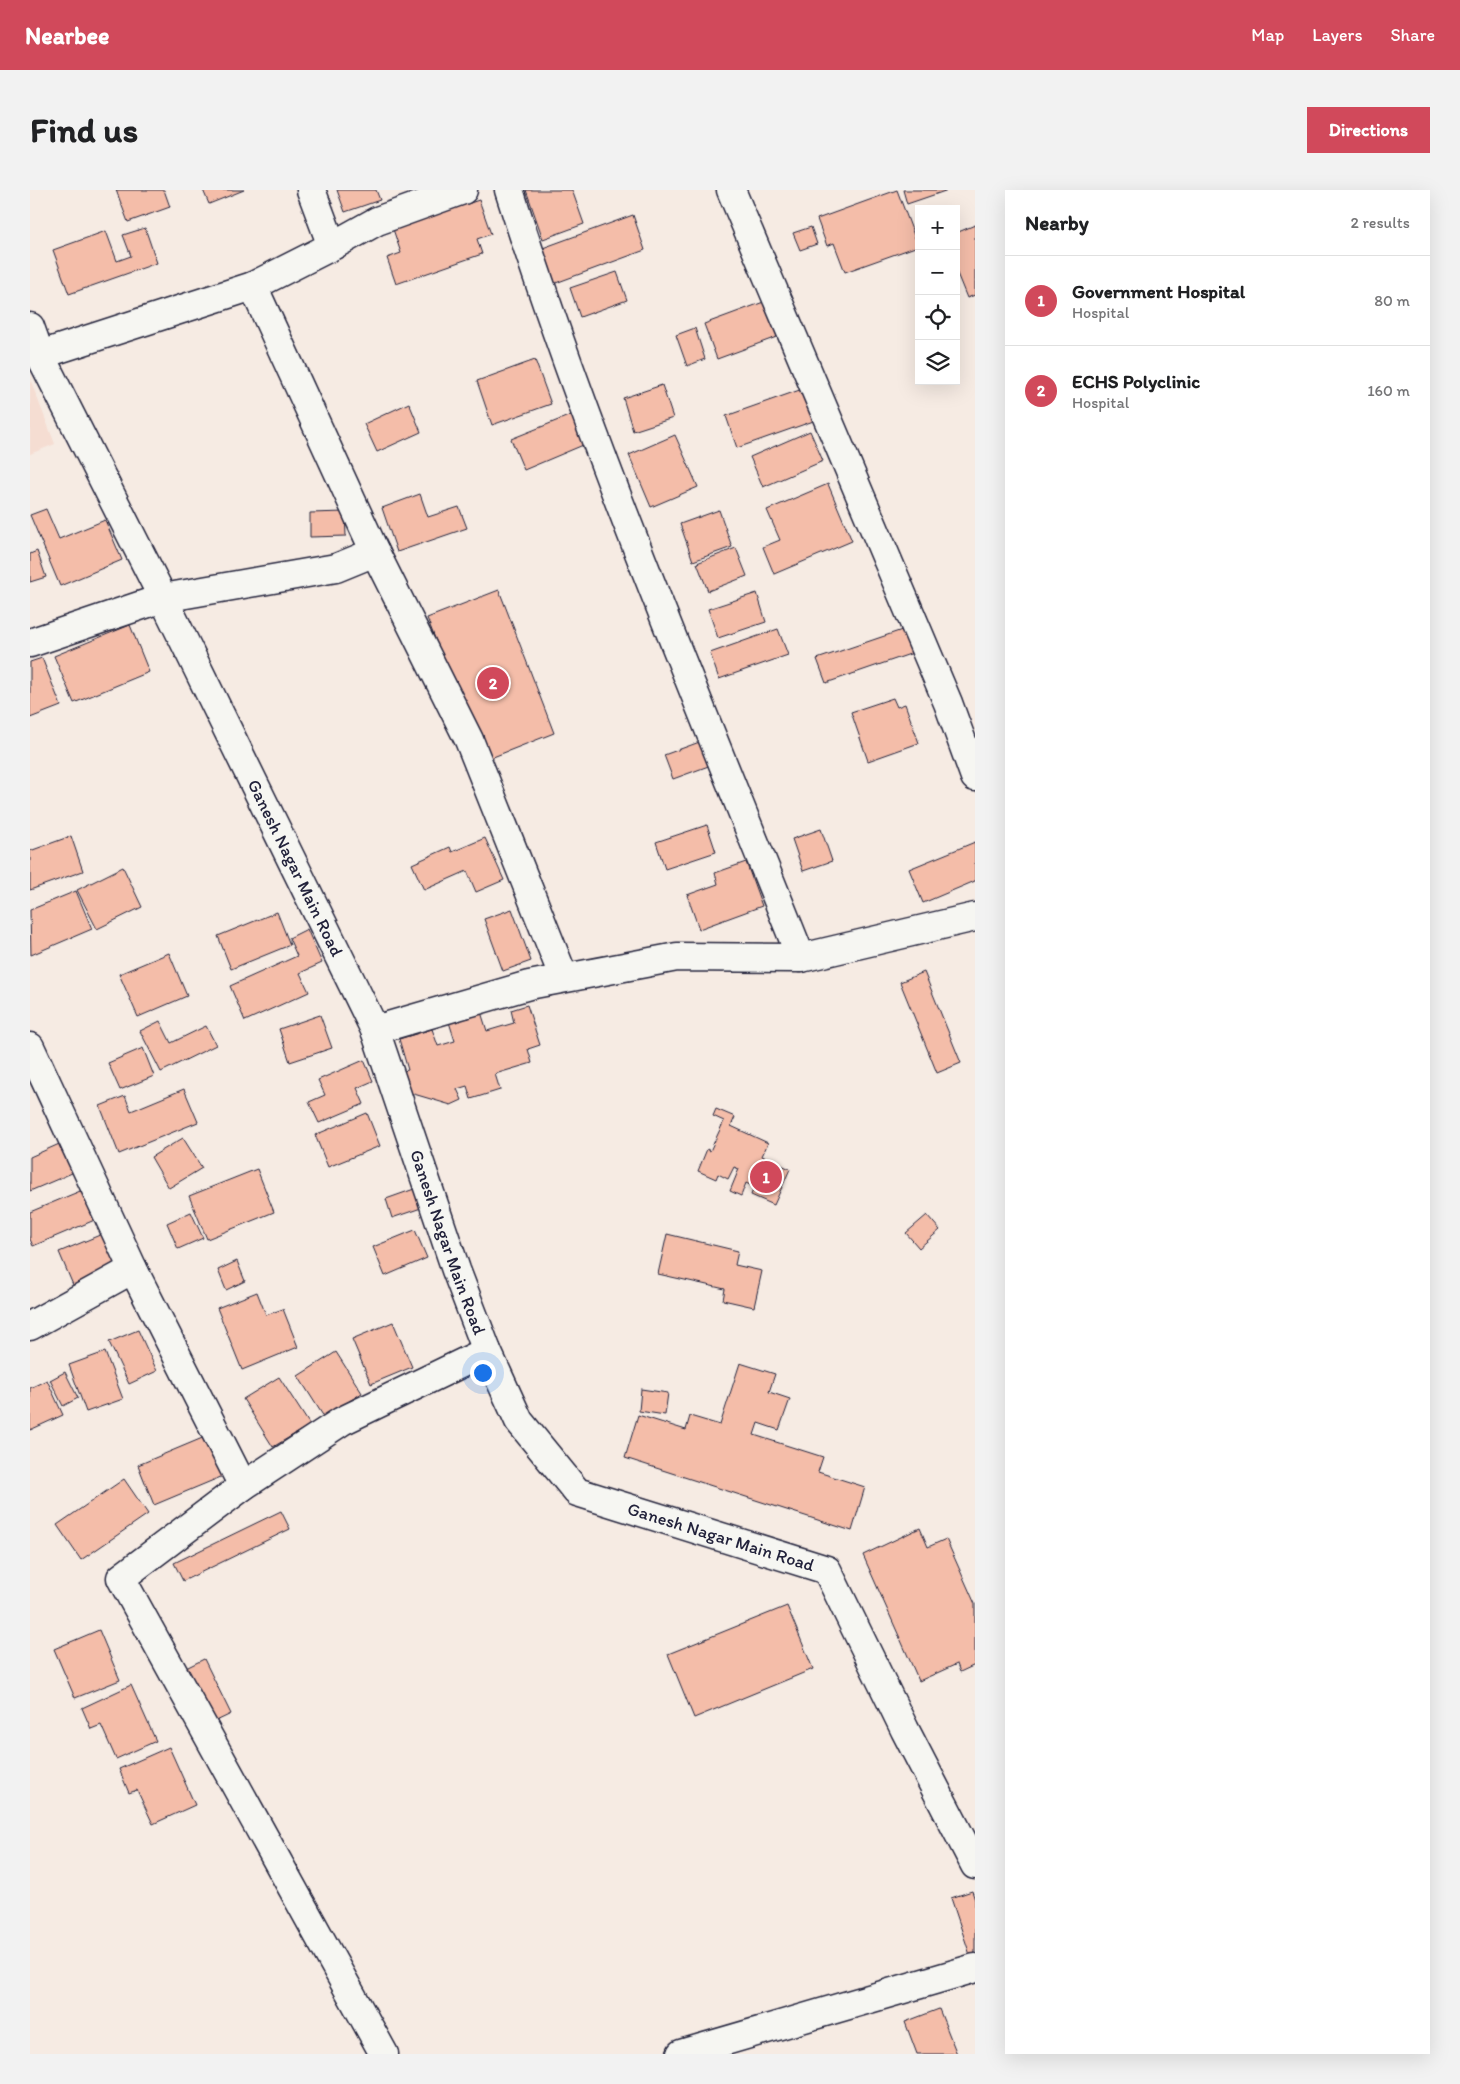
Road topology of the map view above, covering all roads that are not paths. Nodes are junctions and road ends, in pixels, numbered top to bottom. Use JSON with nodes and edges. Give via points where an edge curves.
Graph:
{"nodes":[{"id":1,"x":311,"y":190,"type":"edge"},
{"id":2,"x":463,"y":190,"type":"edge"},
{"id":3,"x":509,"y":190,"type":"edge"},
{"id":4,"x":732,"y":190,"type":"edge"},
{"id":5,"x":332,"y":246,"type":"junction"},
{"id":6,"x":253,"y":286,"type":"junction"},
{"id":7,"x":30,"y":327,"type":"edge"},
{"id":8,"x":40,"y":355,"type":"junction"},
{"id":9,"x":375,"y":552,"type":"junction"},
{"id":10,"x":163,"y":598,"type":"junction"},
{"id":11,"x":30,"y":643,"type":"edge"},
{"id":12,"x":975,"y":777,"type":"edge"},
{"id":13,"x":975,"y":917,"type":"edge"},
{"id":14,"x":801,"y":958,"type":"junction"},
{"id":15,"x":564,"y":978,"type":"junction"},
{"id":16,"x":375,"y":1030,"type":"junction"},
{"id":17,"x":30,"y":1047,"type":"edge"},
{"id":18,"x":134,"y":1269,"type":"junction"},
{"id":19,"x":30,"y":1326,"type":"edge"},
{"id":20,"x":487,"y":1351,"type":"junction"},
{"id":21,"x":244,"y":1486,"type":"junction"},
{"id":22,"x":975,"y":1865,"type":"edge"},
{"id":23,"x":975,"y":1968,"type":"edge"},
{"id":24,"x":384,"y":2054,"type":"edge"},
{"id":25,"x":681,"y":2054,"type":"edge"}],
"edges":[{"from":1,"to":5,"type":"street"},
{"from":2,"to":5,"type":"street","via":[[376,221]]},
{"from":3,"to":14,"type":"street","via":[[585,412]]},
{"from":4,"to":12,"type":"street","via":[[948,703]]},
{"from":5,"to":6,"type":"street"},
{"from":6,"to":8,"type":"street"},
{"from":6,"to":9,"type":"street"},
{"from":7,"to":8,"type":"street","name":"Ganesh Nagar Main Road"},
{"from":8,"to":10,"type":"street","name":"Ganesh Nagar Main Road"},
{"from":9,"to":10,"type":"street","via":[[336,568]]},
{"from":9,"to":15,"type":"street","via":[[469,740]]},
{"from":10,"to":11,"type":"street"},
{"from":10,"to":16,"type":"street","name":"Ganesh Nagar Main Road"},
{"from":13,"to":14,"type":"street"},
{"from":14,"to":15,"type":"street","via":[[677,957]]},
{"from":15,"to":16,"type":"street","via":[[529,985]]},
{"from":16,"to":20,"type":"street","name":"Ganesh Nagar Main Road","via":[[456,1270]]},
{"from":17,"to":18,"type":"street"},
{"from":18,"to":19,"type":"street"},
{"from":18,"to":21,"type":"street"},
{"from":20,"to":21,"type":"street","via":[[342,1421]]},
{"from":20,"to":22,"type":"street","name":"Ganesh Nagar Main Road","via":[[519,1421],[577,1492],[827,1570]]},
{"from":21,"to":24,"type":"street","via":[[121,1578]]},
{"from":23,"to":25,"type":"street"}]}
